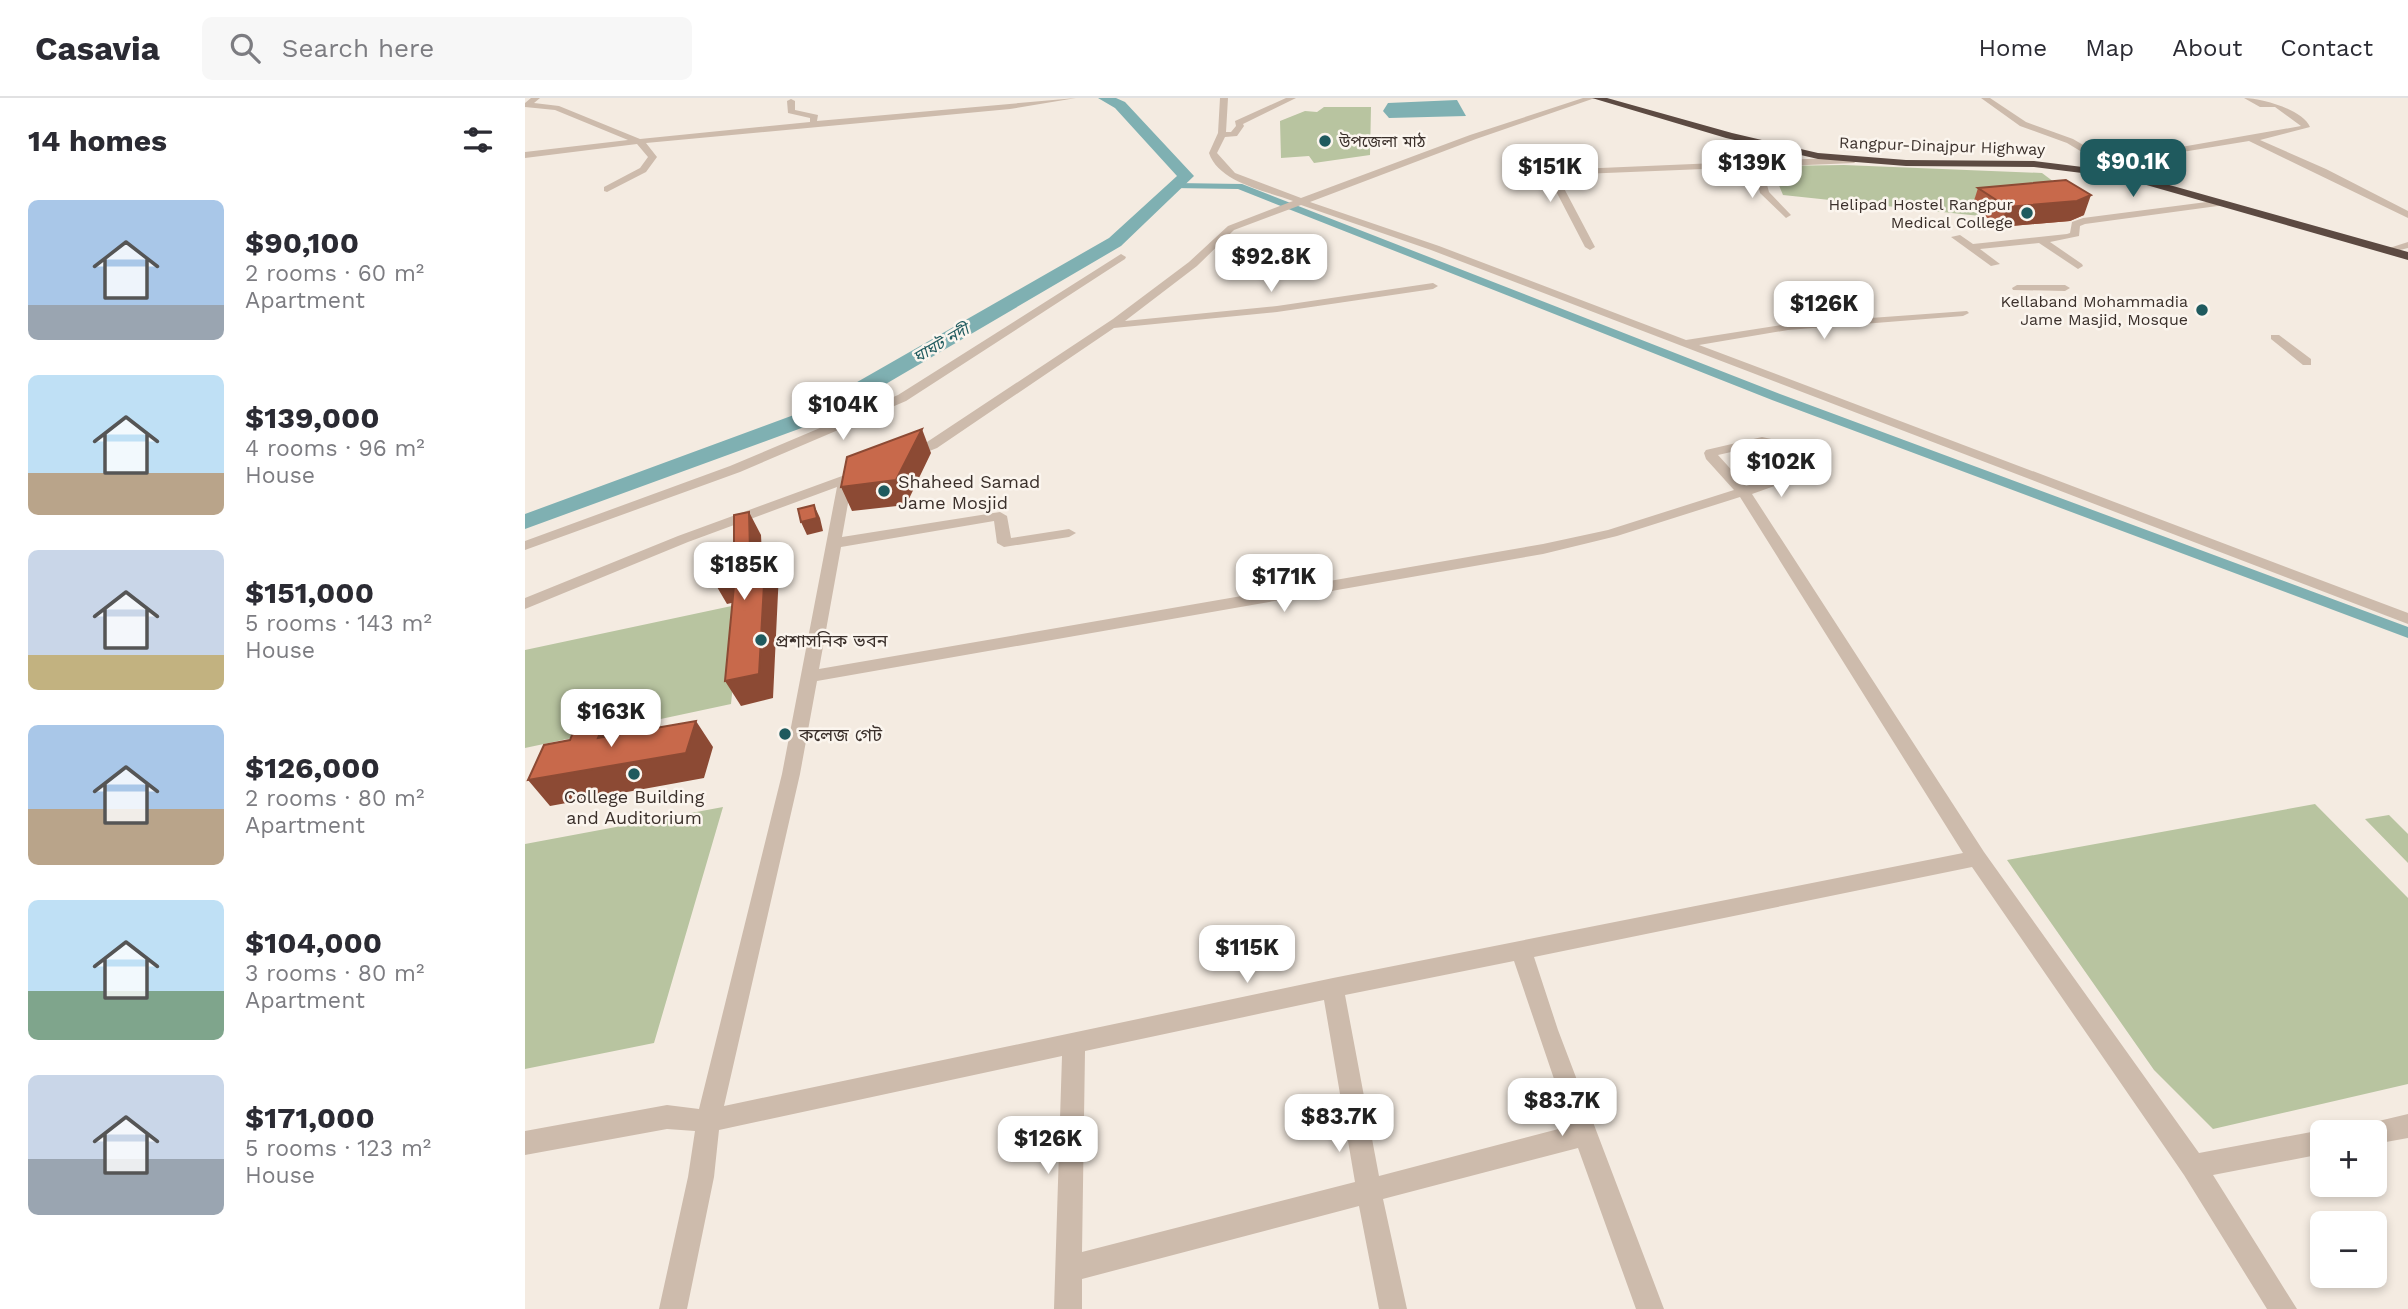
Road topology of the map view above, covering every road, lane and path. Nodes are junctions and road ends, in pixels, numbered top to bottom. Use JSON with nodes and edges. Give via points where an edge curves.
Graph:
{"nodes":[{"id":1,"x":536,"y":98,"type":"edge"},
{"id":2,"x":1072,"y":98,"type":"edge"},
{"id":3,"x":1224,"y":98,"type":"edge"},
{"id":4,"x":1292,"y":98,"type":"edge"},
{"id":5,"x":1591,"y":98,"type":"edge"},
{"id":6,"x":1597,"y":98,"type":"edge"},
{"id":7,"x":1985,"y":98,"type":"edge"},
{"id":8,"x":2248,"y":98,"type":"edge"},
{"id":9,"x":1066,"y":99,"type":"edge"},
{"id":10,"x":791,"y":101,"type":"dead end"},
{"id":11,"x":812,"y":124,"type":"junction"},
{"id":12,"x":1223,"y":135,"type":"junction"},
{"id":13,"x":2251,"y":138,"type":"junction"},
{"id":14,"x":640,"y":142,"type":"junction"},
{"id":15,"x":1517,"y":152,"type":"dead end"},
{"id":16,"x":525,"y":155,"type":"edge"},
{"id":17,"x":1854,"y":160,"type":"junction"},
{"id":18,"x":1756,"y":163,"type":"junction"},
{"id":19,"x":2116,"y":169,"type":"junction"},
{"id":20,"x":1551,"y":173,"type":"junction"},
{"id":21,"x":2128,"y":176,"type":"junction"},
{"id":22,"x":607,"y":189,"type":"dead end"},
{"id":23,"x":1299,"y":201,"type":"junction"},
{"id":24,"x":2222,"y":203,"type":"junction"},
{"id":25,"x":1786,"y":215,"type":"dead end"},
{"id":26,"x":2408,"y":215,"type":"edge"},
{"id":27,"x":1956,"y":237,"type":"dead end"},
{"id":28,"x":2041,"y":240,"type":"junction"},
{"id":29,"x":2408,"y":245,"type":"edge"},
{"id":30,"x":1590,"y":247,"type":"dead end"},
{"id":31,"x":1972,"y":247,"type":"junction"},
{"id":32,"x":2388,"y":250,"type":"junction"},
{"id":33,"x":2408,"y":256,"type":"edge"},
{"id":34,"x":1121,"y":257,"type":"dead end"},
{"id":35,"x":1995,"y":264,"type":"dead end"},
{"id":36,"x":2078,"y":266,"type":"dead end"},
{"id":37,"x":1433,"y":286,"type":"dead end"},
{"id":38,"x":2017,"y":288,"type":"dead end"},
{"id":39,"x":2065,"y":288,"type":"dead end"},
{"id":40,"x":1963,"y":313,"type":"dead end"},
{"id":41,"x":1111,"y":326,"type":"junction"},
{"id":42,"x":2275,"y":337,"type":"dead end"},
{"id":43,"x":1682,"y":344,"type":"junction"},
{"id":44,"x":2307,"y":362,"type":"dead end"},
{"id":45,"x":846,"y":478,"type":"junction"},
{"id":46,"x":1744,"y":492,"type":"junction"},
{"id":47,"x":1069,"y":533,"type":"dead end"},
{"id":48,"x":835,"y":543,"type":"junction"},
{"id":49,"x":525,"y":546,"type":"edge"},
{"id":50,"x":525,"y":604,"type":"edge"},
{"id":51,"x":2408,"y":619,"type":"edge"},
{"id":52,"x":810,"y":676,"type":"junction"},
{"id":53,"x":1977,"y":858,"type":"junction"},
{"id":54,"x":1521,"y":950,"type":"junction"},
{"id":55,"x":1333,"y":988,"type":"junction"},
{"id":56,"x":1074,"y":1044,"type":"junction"},
{"id":57,"x":708,"y":1121,"type":"junction"},
{"id":58,"x":2408,"y":1126,"type":"edge"},
{"id":59,"x":2387,"y":1130,"type":"edge"},
{"id":60,"x":1585,"y":1134,"type":"junction"},
{"id":61,"x":525,"y":1143,"type":"edge"},
{"id":62,"x":2310,"y":1144,"type":"edge"},
{"id":63,"x":2193,"y":1166,"type":"junction"},
{"id":64,"x":1369,"y":1192,"type":"junction"},
{"id":65,"x":1069,"y":1269,"type":"junction"},
{"id":66,"x":673,"y":1309,"type":"edge"},
{"id":67,"x":1069,"y":1309,"type":"edge"},
{"id":68,"x":1393,"y":1309,"type":"edge"},
{"id":69,"x":1650,"y":1309,"type":"edge"},
{"id":70,"x":2283,"y":1309,"type":"edge"}],
"edges":[{"from":1,"to":14,"type":"street","via":[[527,104],[556,108]]},
{"from":2,"to":9,"type":"street"},
{"from":3,"to":12,"type":"street"},
{"from":4,"to":12,"type":"street","via":[[1238,123],[1234,134]]},
{"from":5,"to":23,"type":"street"},
{"from":6,"to":17,"type":"highway","name":"Rangpur-Dinajpur Highway","via":[[1781,149]]},
{"from":7,"to":19,"type":"street","via":[[2023,124],[2070,141]]},
{"from":8,"to":13,"type":"street","via":[[2277,105],[2307,127]]},
{"from":9,"to":11,"type":"street"},
{"from":10,"to":11,"type":"street","via":[[791,111],[815,117]]},
{"from":11,"to":14,"type":"street"},
{"from":12,"to":23,"type":"street","via":[[1214,158],[1233,175]]},
{"from":13,"to":19,"type":"street","via":[[2128,162]]},
{"from":13,"to":26,"type":"street"},
{"from":14,"to":16,"type":"street"},
{"from":14,"to":22,"type":"street","via":[[653,157],[643,170]]},
{"from":15,"to":20,"type":"street","via":[[1543,162]]},
{"from":17,"to":18,"type":"street"},
{"from":17,"to":21,"type":"highway","name":"Rangpur-Dinajpur Highway","via":[[2034,164]]},
{"from":18,"to":20,"type":"street"},
{"from":18,"to":25,"type":"street","via":[[1765,193]]},
{"from":19,"to":21,"type":"street"},
{"from":20,"to":30,"type":"street"},
{"from":21,"to":24,"type":"highway","name":"Rangpur-Dinajpur Highway"},
{"from":23,"to":41,"type":"street","via":[[1231,228],[1193,264]]},
{"from":23,"to":43,"type":"street"},
{"from":24,"to":28,"type":"street","via":[[2083,221],[2075,224],[2073,236]]},
{"from":24,"to":32,"type":"highway","name":"Rangpur-Dinajpur Highway"},
{"from":27,"to":31,"type":"street"},
{"from":28,"to":31,"type":"street"},
{"from":28,"to":36,"type":"street"},
{"from":29,"to":32,"type":"street"},
{"from":31,"to":35,"type":"street"},
{"from":32,"to":33,"type":"highway","name":"Rangpur-Dinajpur Highway"},
{"from":34,"to":49,"type":"street","via":[[902,398],[735,469]]},
{"from":37,"to":41,"type":"street","via":[[1277,309]]},
{"from":38,"to":39,"type":"street"},
{"from":40,"to":43,"type":"street","via":[[1789,327]]},
{"from":41,"to":45,"type":"street","via":[[932,445]]},
{"from":42,"to":44,"type":"street"},
{"from":43,"to":51,"type":"street"},
{"from":45,"to":48,"type":"street"},
{"from":45,"to":50,"type":"street"},
{"from":46,"to":46,"type":"street","via":[[1756,488],[1806,472],[1771,443],[1762,441],[1711,453]]},
{"from":46,"to":52,"type":"street","via":[[1543,550]]},
{"from":46,"to":53,"type":"street"},
{"from":47,"to":48,"type":"street","via":[[1005,543],[1000,516]]},
{"from":48,"to":52,"type":"street"},
{"from":52,"to":57,"type":"street"},
{"from":53,"to":54,"type":"street"},
{"from":53,"to":63,"type":"street"},
{"from":54,"to":55,"type":"street"},
{"from":54,"to":60,"type":"street"},
{"from":55,"to":56,"type":"street"},
{"from":55,"to":64,"type":"street"},
{"from":56,"to":57,"type":"street"},
{"from":56,"to":65,"type":"street"},
{"from":57,"to":61,"type":"street","via":[[667,1117]]},
{"from":57,"to":66,"type":"street"},
{"from":58,"to":59,"type":"street"},
{"from":60,"to":64,"type":"street"},
{"from":60,"to":69,"type":"street"},
{"from":62,"to":63,"type":"street"},
{"from":63,"to":70,"type":"street"},
{"from":64,"to":65,"type":"street"},
{"from":64,"to":68,"type":"street"},
{"from":65,"to":67,"type":"street"}]}
